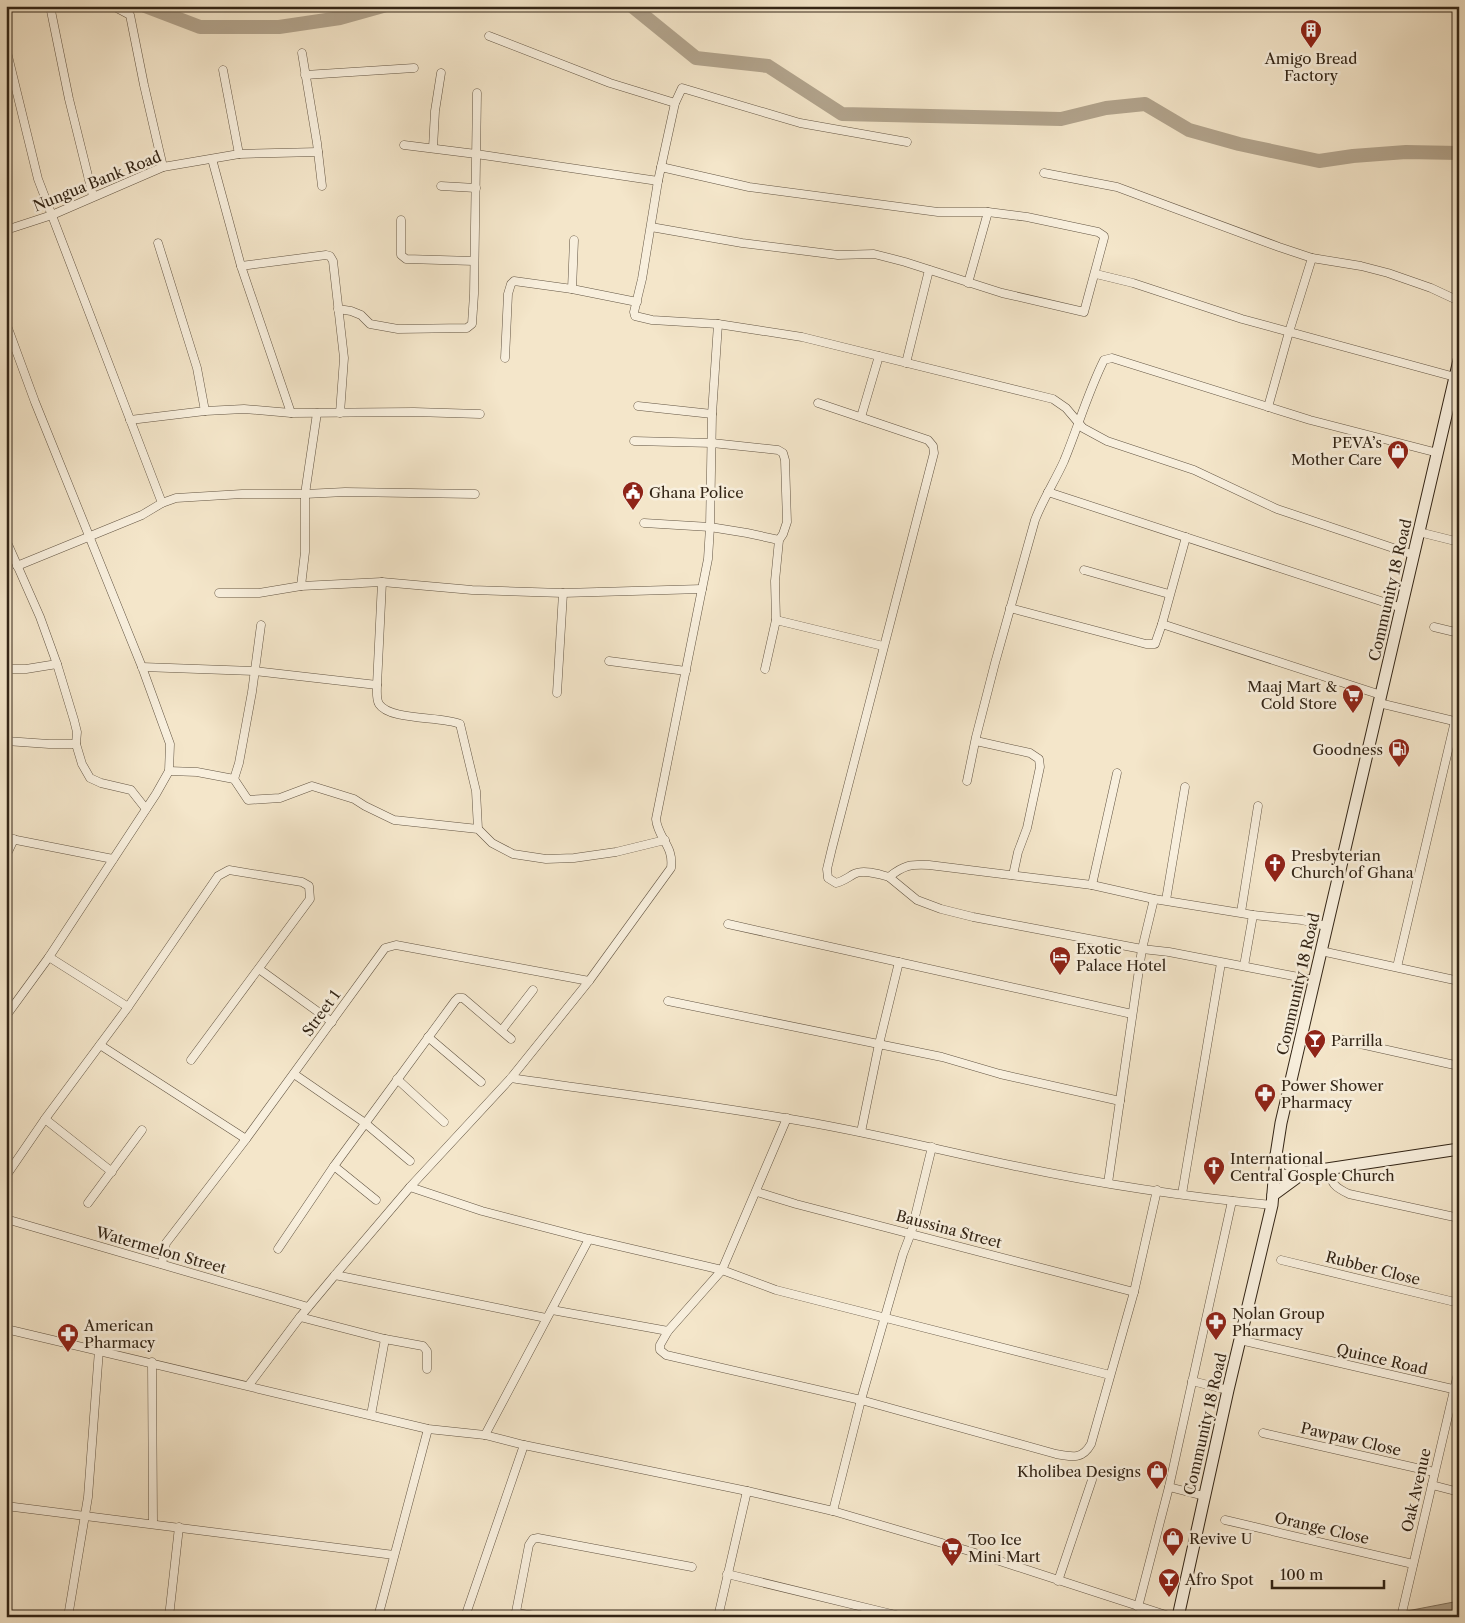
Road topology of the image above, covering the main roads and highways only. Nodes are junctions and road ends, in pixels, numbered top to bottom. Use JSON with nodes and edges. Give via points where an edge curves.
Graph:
{"nodes":[{"id":1,"x":1459,"y":360,"type":"edge"},
{"id":2,"x":1459,"y":1149,"type":"edge"},
{"id":3,"x":1276,"y":1155,"type":"junction"},
{"id":4,"x":1304,"y":1172,"type":"junction"},
{"id":5,"x":1274,"y":1177,"type":"junction"},
{"id":6,"x":1272,"y":1200,"type":"junction"},
{"id":7,"x":1178,"y":1617,"type":"edge"}],
"edges":[{"from":1,"to":3,"type":"main road","name":"Community 18 Road","via":[[1326,926]]},
{"from":2,"to":4,"type":"main road"},
{"from":3,"to":4,"type":"main road"},
{"from":3,"to":5,"type":"main road","name":"Community 18 Road"},
{"from":4,"to":5,"type":"main road"},
{"from":4,"to":6,"type":"main road"},
{"from":5,"to":6,"type":"main road","name":"Community 18 Road"},
{"from":6,"to":7,"type":"main road","name":"Community 18 Road"}]}
